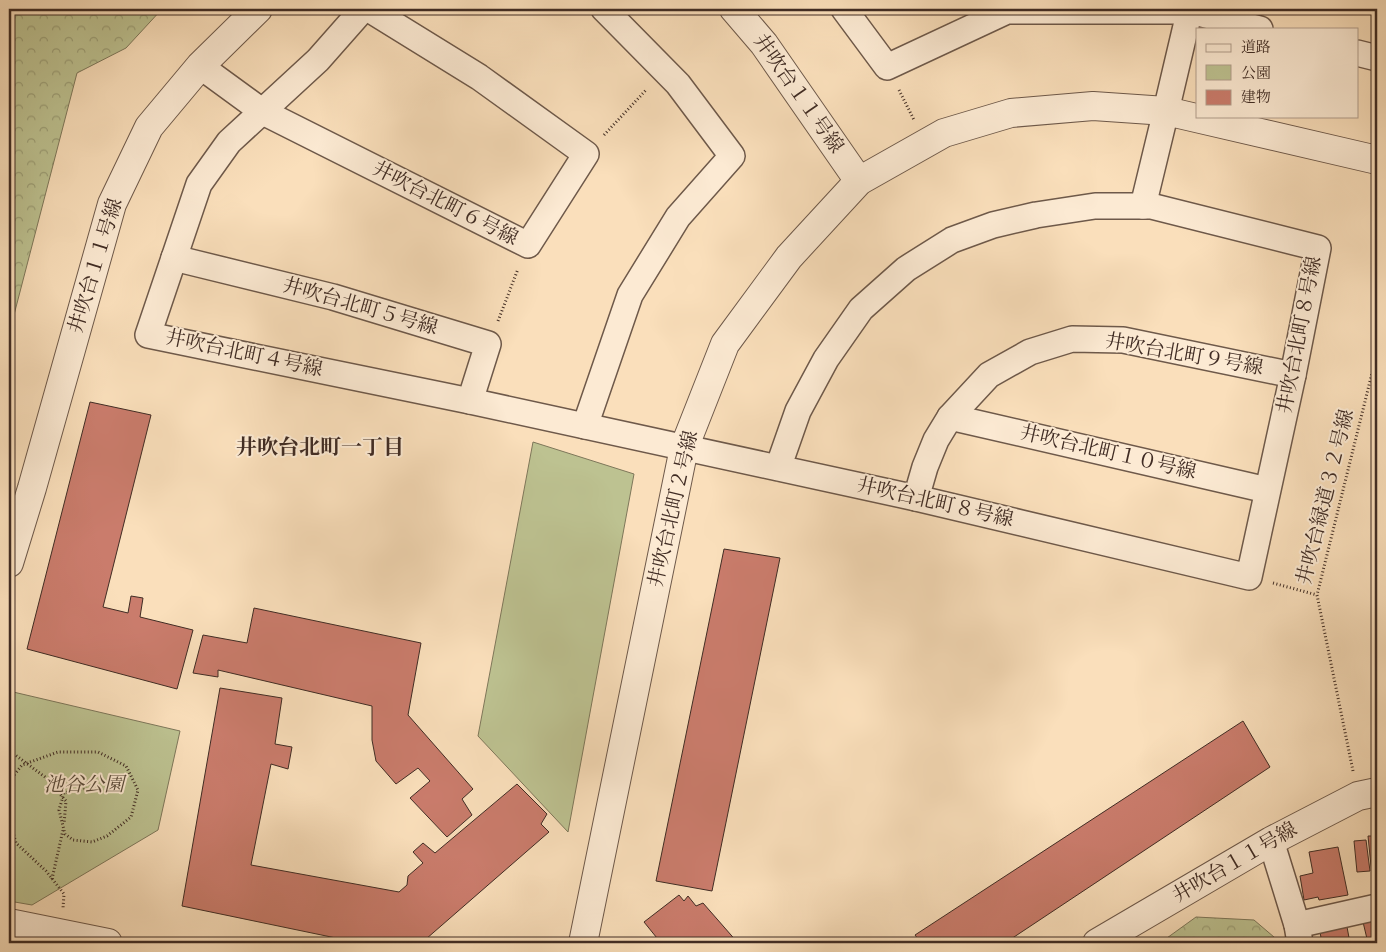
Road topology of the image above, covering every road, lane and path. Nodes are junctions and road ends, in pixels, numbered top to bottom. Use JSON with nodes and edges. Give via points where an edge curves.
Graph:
{"nodes":[{"id":1,"x":258,"y":9,"type":"edge"},
{"id":2,"x":363,"y":9,"type":"edge"},
{"id":3,"x":369,"y":9,"type":"edge"},
{"id":4,"x":604,"y":9,"type":"edge"},
{"id":5,"x":734,"y":9,"type":"edge"},
{"id":6,"x":844,"y":9,"type":"edge"},
{"id":7,"x":1006,"y":10,"type":"edge"},
{"id":8,"x":1190,"y":10,"type":"edge"},
{"id":9,"x":1256,"y":28,"type":"edge"},
{"id":10,"x":1358,"y":53,"type":"edge"},
{"id":11,"x":1377,"y":58,"type":"edge"},
{"id":12,"x":200,"y":66,"type":"junction"},
{"id":13,"x":887,"y":67,"type":"junction"},
{"id":14,"x":664,"y":70,"type":"junction"},
{"id":15,"x":1166,"y":111,"type":"junction"},
{"id":16,"x":263,"y":112,"type":"junction"},
{"id":17,"x":1196,"y":118,"type":"edge"},
{"id":18,"x":1196,"y":118,"type":"edge"},
{"id":19,"x":926,"y":144,"type":"junction"},
{"id":20,"x":586,"y":154,"type":"junction"},
{"id":21,"x":1377,"y":160,"type":"edge"},
{"id":22,"x":859,"y":182,"type":"junction"},
{"id":23,"x":1143,"y":206,"type":"junction"},
{"id":24,"x":528,"y":245,"type":"junction"},
{"id":25,"x":174,"y":258,"type":"junction"},
{"id":26,"x":488,"y":344,"type":"junction"},
{"id":27,"x":1377,"y":353,"type":"edge"},
{"id":28,"x":1293,"y":375,"type":"junction"},
{"id":29,"x":470,"y":401,"type":"junction"},
{"id":30,"x":950,"y":417,"type":"junction"},
{"id":31,"x":585,"y":426,"type":"junction"},
{"id":32,"x":684,"y":448,"type":"junction"},
{"id":33,"x":778,"y":468,"type":"junction"},
{"id":34,"x":1267,"y":490,"type":"junction"},
{"id":35,"x":916,"y":498,"type":"junction"},
{"id":36,"x":9,"y":563,"type":"edge"},
{"id":37,"x":1249,"y":577,"type":"junction"},
{"id":38,"x":1317,"y":595,"type":"junction"},
{"id":39,"x":9,"y":748,"type":"edge"},
{"id":40,"x":27,"y":763,"type":"junction"},
{"id":41,"x":87,"y":788,"type":"dead end"},
{"id":42,"x":9,"y":791,"type":"edge"},
{"id":43,"x":1368,"y":794,"type":"edge"},
{"id":44,"x":9,"y":818,"type":"edge"},
{"id":45,"x":64,"y":827,"type":"junction"},
{"id":46,"x":1271,"y":841,"type":"junction"},
{"id":47,"x":52,"y":879,"type":"junction"},
{"id":48,"x":1377,"y":907,"type":"edge"},
{"id":49,"x":9,"y":922,"type":"edge"},
{"id":50,"x":62,"y":934,"type":"junction"},
{"id":51,"x":1299,"y":934,"type":"edge"},
{"id":52,"x":108,"y":943,"type":"edge"},
{"id":53,"x":583,"y":943,"type":"edge"},
{"id":54,"x":1096,"y":943,"type":"edge"}],
"edges":[{"from":1,"to":12,"type":"street","name":"井吹台１１号線"},
{"from":2,"to":16,"type":"street","name":"井吹台北町４号線","via":[[318,60]]},
{"from":3,"to":20,"type":"street","via":[[479,77]]},
{"from":4,"to":14,"type":"street"},
{"from":5,"to":22,"type":"street","name":"井吹台１１号線","via":[[764,44]]},
{"from":6,"to":13,"type":"street"},
{"from":7,"to":8,"type":"street"},
{"from":7,"to":13,"type":"street"},
{"from":8,"to":9,"type":"street"},
{"from":8,"to":15,"type":"street"},
{"from":10,"to":11,"type":"street"},
{"from":12,"to":16,"type":"street","name":"井吹台北町６号線"},
{"from":12,"to":36,"type":"street","name":"井吹台１１号線","via":[[150,127],[112,204]]},
{"from":13,"to":19,"type":"path"},
{"from":14,"to":20,"type":"path"},
{"from":14,"to":31,"type":"street","via":[[732,156],[678,217],[630,295]]},
{"from":15,"to":18,"type":"street","name":"井吹台北町２号線"},
{"from":15,"to":19,"type":"street","name":"井吹台北町２号線","via":[[1094,106],[1011,113],[944,134]]},
{"from":15,"to":23,"type":"street"},
{"from":16,"to":24,"type":"street","name":"井吹台北町６号線"},
{"from":16,"to":25,"type":"street","name":"井吹台北町４号線","via":[[230,142],[199,184]]},
{"from":17,"to":21,"type":"street","name":"井吹台北町２号線"},
{"from":19,"to":22,"type":"street","name":"井吹台北町２号線"},
{"from":20,"to":24,"type":"street","name":"井吹台北町６号線"},
{"from":22,"to":32,"type":"street","name":"井吹台北町２号線","via":[[790,257],[725,344]]},
{"from":23,"to":28,"type":"street","name":"井吹台北町８号線","via":[[1318,248]]},
{"from":23,"to":33,"type":"street","name":"井吹台北町８号線","via":[[1095,206],[1036,214],[993,225],[952,240],[906,269],[861,310],[826,359],[798,411]]},
{"from":24,"to":26,"type":"path"},
{"from":25,"to":26,"type":"street","name":"井吹台北町５号線","via":[[333,297]]},
{"from":25,"to":29,"type":"street","name":"井吹台北町４号線","via":[[148,334]]},
{"from":26,"to":29,"type":"street"},
{"from":27,"to":38,"type":"path","name":"井吹台緑道３２号線"},
{"from":28,"to":30,"type":"street","name":"井吹台北町９号線","via":[[1122,340],[1072,339],[1030,352],[989,375]]},
{"from":28,"to":34,"type":"street","name":"井吹台北町８号線"},
{"from":29,"to":31,"type":"street","name":"井吹台北町４号線"},
{"from":30,"to":34,"type":"street","name":"井吹台北町１０号線"},
{"from":30,"to":35,"type":"street","name":"井吹台北町９号線","via":[[936,440]]},
{"from":31,"to":32,"type":"street","name":"井吹台北町４号線"},
{"from":32,"to":33,"type":"street","name":"井吹台北町８号線"},
{"from":32,"to":53,"type":"street","name":"井吹台北町２号線"},
{"from":33,"to":35,"type":"street","name":"井吹台北町８号線"},
{"from":34,"to":37,"type":"street","name":"井吹台北町８号線"},
{"from":35,"to":37,"type":"street","name":"井吹台北町８号線"},
{"from":37,"to":38,"type":"path"},
{"from":38,"to":43,"type":"path","name":"井吹台緑道３２号線"},
{"from":39,"to":40,"type":"path"},
{"from":40,"to":42,"type":"path","via":[[11,779]]},
{"from":40,"to":45,"type":"path","via":[[45,777],[66,801]]},
{"from":40,"to":45,"type":"path","via":[[58,752],[98,752],[126,766],[138,790],[131,817],[107,836],[92,842],[72,840],[65,834]]},
{"from":41,"to":45,"type":"path","via":[[64,792],[59,810]]},
{"from":43,"to":46,"type":"street","name":"井吹台１１号線"},
{"from":44,"to":47,"type":"path","via":[[16,843]]},
{"from":45,"to":47,"type":"path"},
{"from":46,"to":51,"type":"street"},
{"from":46,"to":54,"type":"street","name":"井吹台１１号線"},
{"from":47,"to":50,"type":"path","via":[[64,894]]},
{"from":48,"to":51,"type":"street"},
{"from":49,"to":50,"type":"street"},
{"from":50,"to":52,"type":"street"}]}
